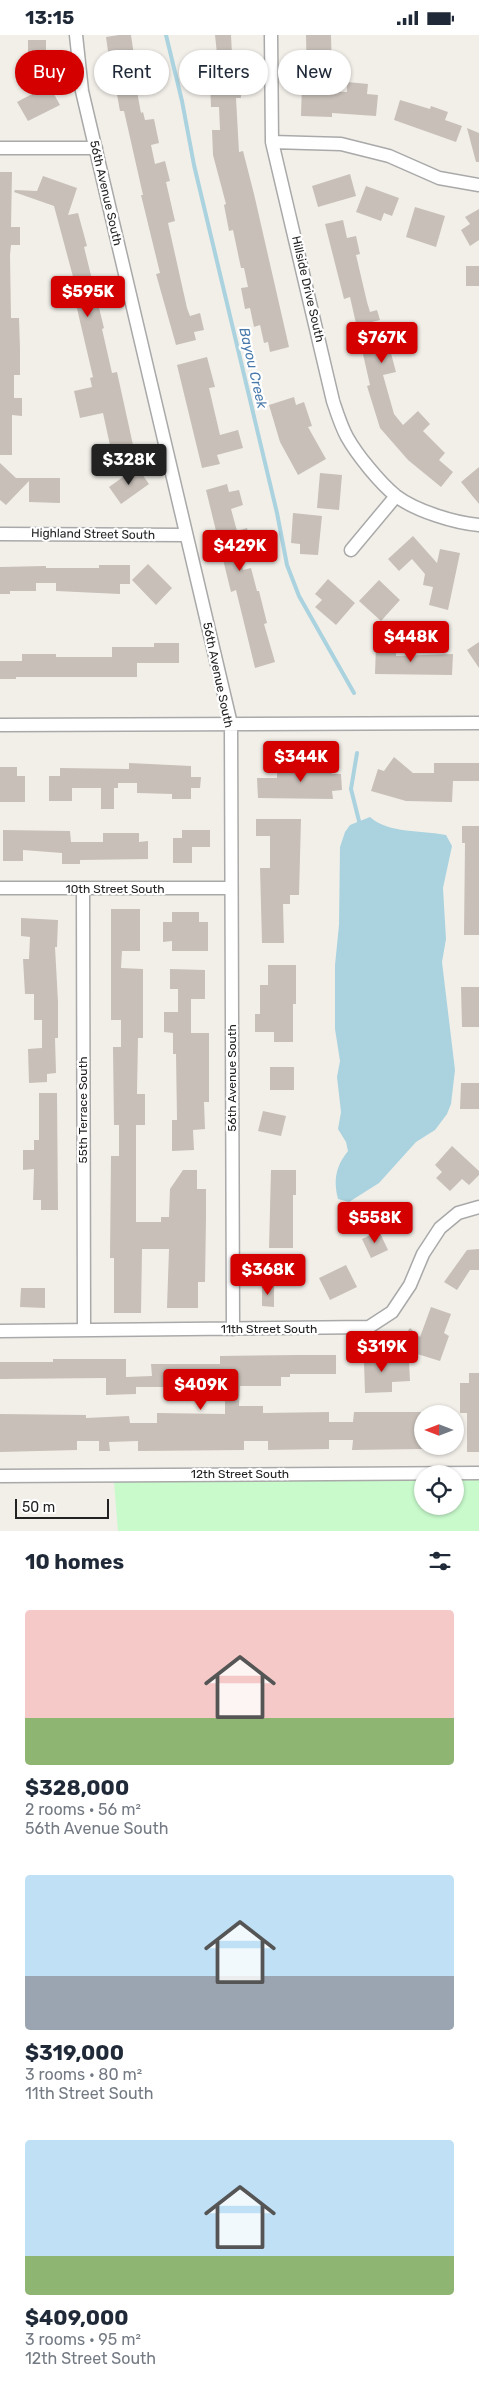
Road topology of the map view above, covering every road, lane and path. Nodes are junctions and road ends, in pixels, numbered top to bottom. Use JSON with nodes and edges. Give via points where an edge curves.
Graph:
{"nodes":[{"id":1,"x":76,"y":35,"type":"edge"},
{"id":2,"x":271,"y":35,"type":"edge"},
{"id":3,"x":272,"y":142,"type":"junction"},
{"id":4,"x":0,"y":148,"type":"edge"},
{"id":5,"x":96,"y":148,"type":"junction"},
{"id":6,"x":479,"y":185,"type":"edge"},
{"id":7,"x":396,"y":496,"type":"junction"},
{"id":8,"x":479,"y":525,"type":"edge"},
{"id":9,"x":0,"y":533,"type":"edge"},
{"id":10,"x":186,"y":535,"type":"junction"},
{"id":11,"x":351,"y":550,"type":"dead end"},
{"id":12,"x":479,"y":723,"type":"edge"},
{"id":13,"x":231,"y":724,"type":"junction"},
{"id":14,"x":0,"y":725,"type":"edge"},
{"id":15,"x":0,"y":888,"type":"edge"},
{"id":16,"x":230,"y":888,"type":"junction"},
{"id":17,"x":83,"y":889,"type":"junction"},
{"id":18,"x":479,"y":1207,"type":"edge"},
{"id":19,"x":234,"y":1329,"type":"junction"},
{"id":20,"x":84,"y":1330,"type":"junction"},
{"id":21,"x":0,"y":1331,"type":"edge"},
{"id":22,"x":479,"y":1473,"type":"edge"},
{"id":23,"x":0,"y":1476,"type":"edge"}],
"edges":[{"from":1,"to":5,"type":"street","name":"56th Avenue South","via":[[82,91]]},
{"from":2,"to":3,"type":"street","name":"Hillside Drive South"},
{"from":3,"to":6,"type":"street","via":[[341,144],[389,156],[439,177]]},
{"from":3,"to":7,"type":"street","name":"Hillside Drive South","via":[[333,401],[347,437]]},
{"from":4,"to":5,"type":"street"},
{"from":5,"to":10,"type":"street","name":"56th Avenue South"},
{"from":7,"to":8,"type":"street","name":"Hillside Drive South","via":[[431,513]]},
{"from":7,"to":11,"type":"street"},
{"from":9,"to":10,"type":"street","name":"Highland Street South"},
{"from":10,"to":13,"type":"street","name":"56th Avenue South"},
{"from":12,"to":13,"type":"street"},
{"from":13,"to":14,"type":"street"},
{"from":13,"to":16,"type":"street","name":"56th Avenue South"},
{"from":15,"to":17,"type":"street","name":"10th Street South"},
{"from":16,"to":17,"type":"street","name":"10th Street South"},
{"from":16,"to":19,"type":"street","name":"56th Avenue South"},
{"from":17,"to":20,"type":"street","name":"55th Terrace South"},
{"from":18,"to":19,"type":"street","name":"11th Street South","via":[[458,1213],[440,1228],[392,1312],[368,1327]]},
{"from":19,"to":20,"type":"street","name":"11th Street South"},
{"from":20,"to":21,"type":"street","name":"11th Street South"},
{"from":22,"to":23,"type":"street","name":"12th Street South"}]}
